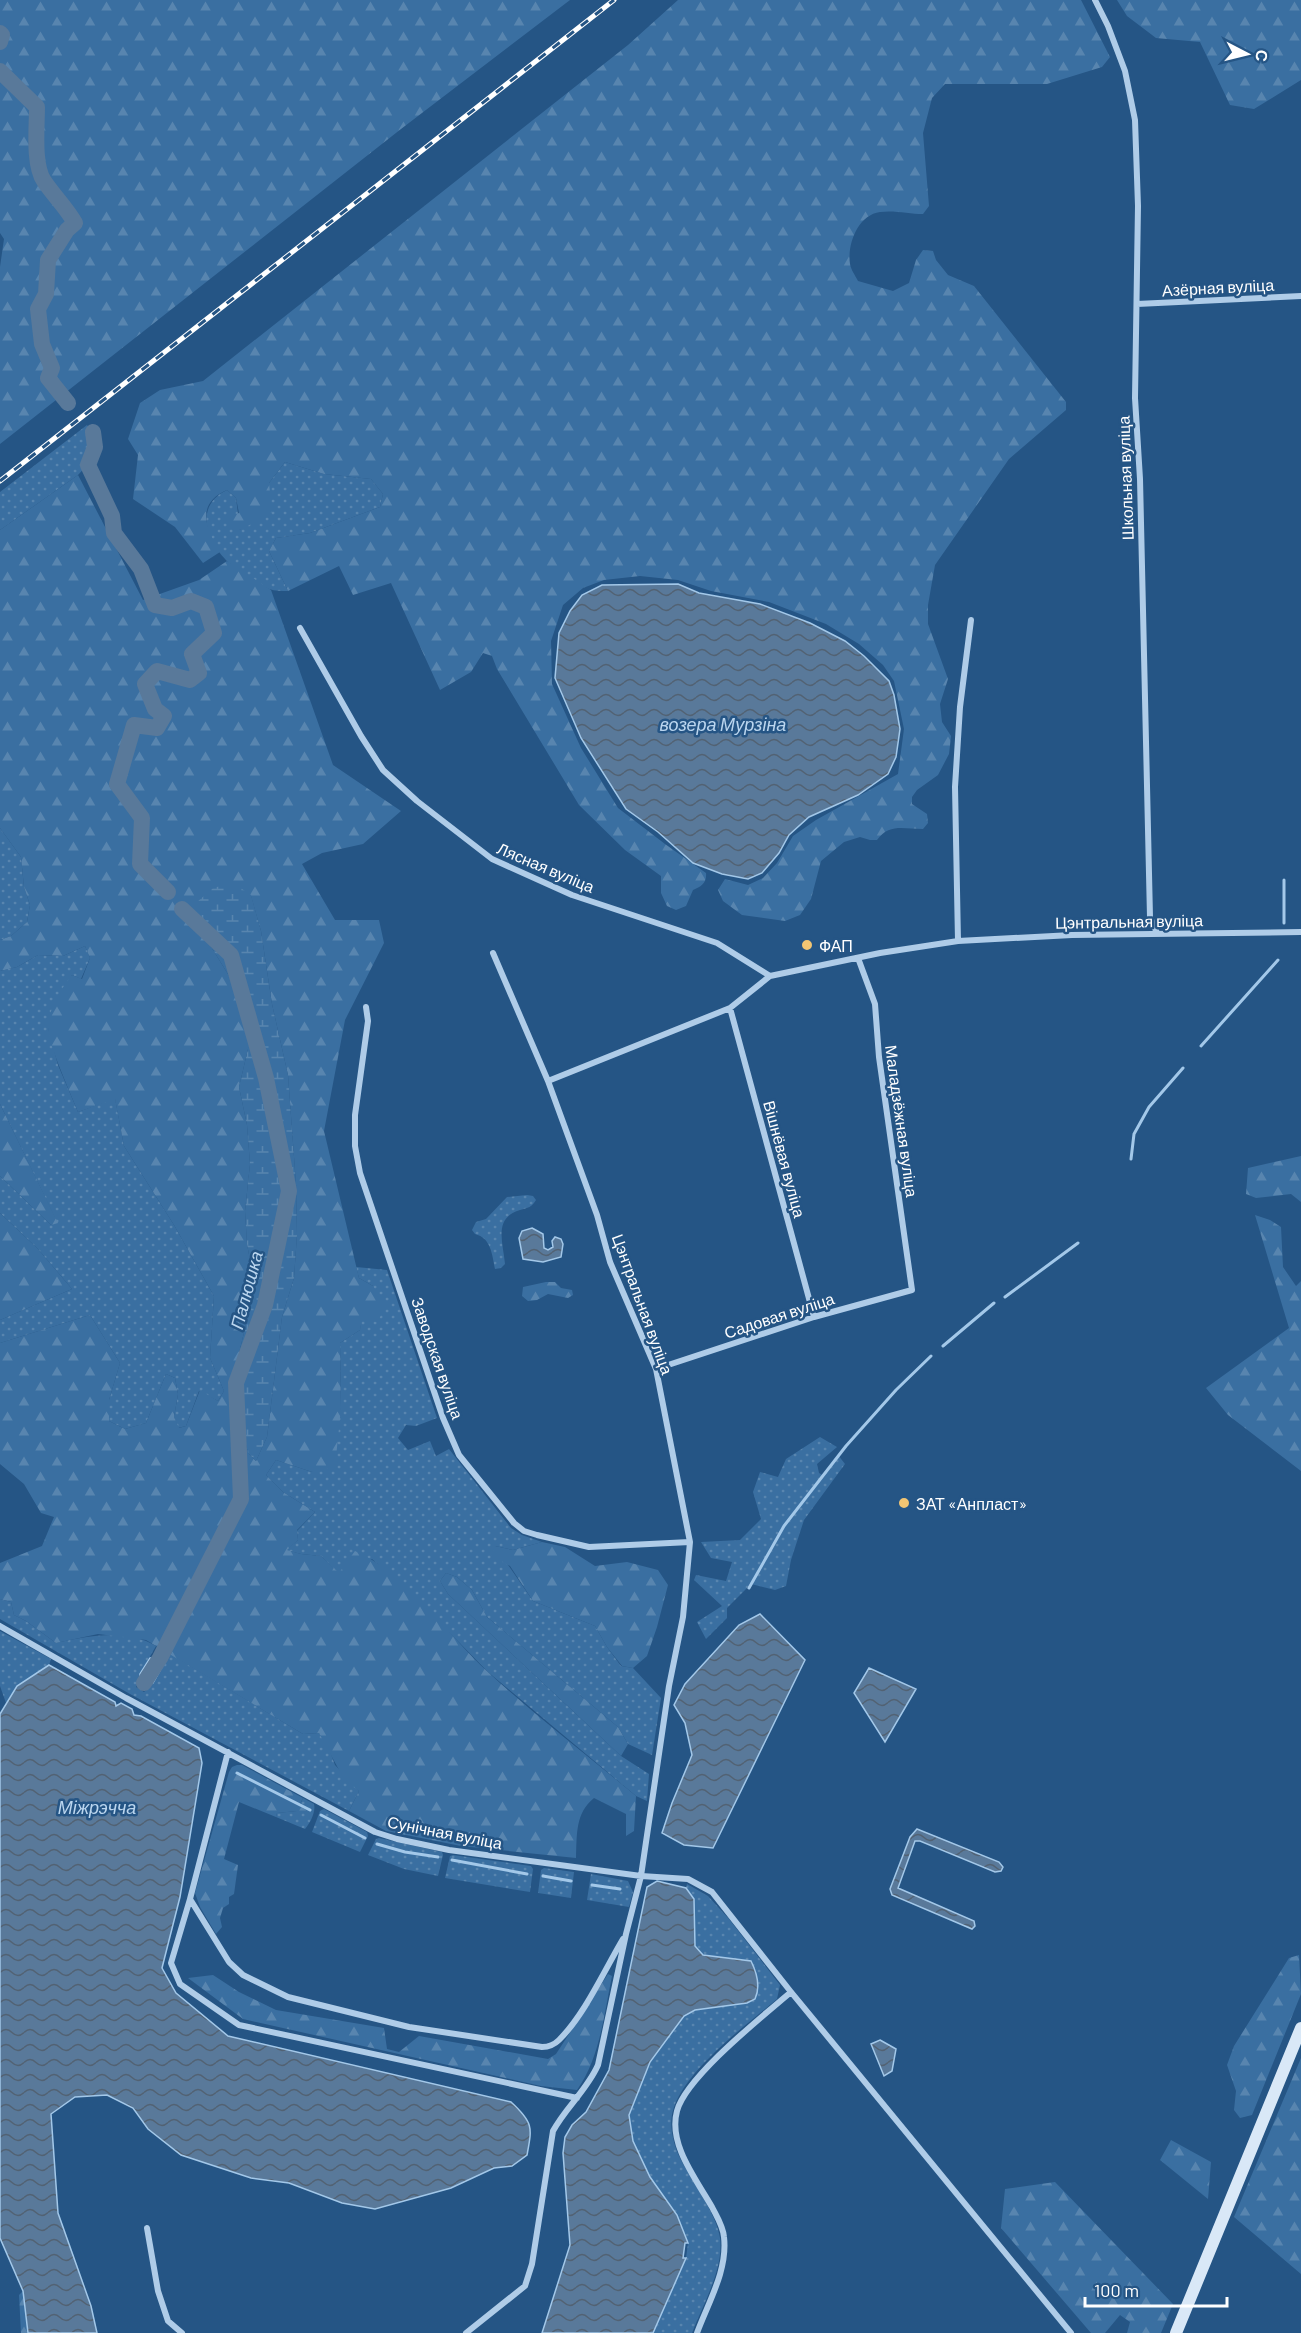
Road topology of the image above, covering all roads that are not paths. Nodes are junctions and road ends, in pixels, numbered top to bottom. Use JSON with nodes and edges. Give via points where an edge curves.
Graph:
{"nodes":[{"id":1,"x":1095,"y":0,"type":"edge"},
{"id":2,"x":1301,"y":296,"type":"edge"},
{"id":3,"x":1137,"y":304,"type":"junction"},
{"id":4,"x":971,"y":620,"type":"dead end"},
{"id":5,"x":300,"y":628,"type":"dead end"},
{"id":6,"x":1301,"y":932,"type":"edge"},
{"id":7,"x":1157,"y":933,"type":"junction"},
{"id":8,"x":958,"y":941,"type":"junction"},
{"id":9,"x":493,"y":953,"type":"dead end"},
{"id":10,"x":858,"y":958,"type":"junction"},
{"id":11,"x":770,"y":976,"type":"junction"},
{"id":12,"x":366,"y":1007,"type":"dead end"},
{"id":13,"x":730,"y":1008,"type":"junction"},
{"id":14,"x":548,"y":1082,"type":"junction"},
{"id":15,"x":912,"y":1290,"type":"joint"},
{"id":16,"x":814,"y":1317,"type":"junction"},
{"id":17,"x":656,"y":1370,"type":"junction"},
{"id":18,"x":690,"y":1542,"type":"junction"},
{"id":19,"x":0,"y":1626,"type":"edge"},
{"id":20,"x":228,"y":1752,"type":"junction"},
{"id":21,"x":641,"y":1876,"type":"junction"},
{"id":22,"x":190,"y":1899,"type":"junction"},
{"id":23,"x":626,"y":1934,"type":"junction"},
{"id":24,"x":791,"y":1992,"type":"junction"},
{"id":25,"x":1301,"y":2028,"type":"edge"},
{"id":26,"x":577,"y":2098,"type":"junction"},
{"id":27,"x":147,"y":2228,"type":"dead end"},
{"id":28,"x":182,"y":2333,"type":"edge"},
{"id":29,"x":466,"y":2333,"type":"edge"},
{"id":30,"x":697,"y":2333,"type":"edge"},
{"id":31,"x":1071,"y":2333,"type":"edge"},
{"id":32,"x":1176,"y":2333,"type":"edge"}],
"edges":[{"from":1,"to":3,"type":"street","name":"Школьная вуліца","via":[[1125,71],[1135,120]]},
{"from":2,"to":3,"type":"street","name":"Азёрная вуліца"},
{"from":3,"to":7,"type":"street","name":"Школьная вуліца","via":[[1135,398],[1150,917]]},
{"from":4,"to":8,"type":"street","via":[[960,707],[955,797]]},
{"from":5,"to":11,"type":"street","name":"Лясная вуліца","via":[[383,770],[492,859],[572,895],[717,943]]},
{"from":6,"to":7,"type":"street","name":"Цэнтральная вуліца"},
{"from":7,"to":8,"type":"street","name":"Цэнтральная вуліца"},
{"from":8,"to":10,"type":"street","name":"Цэнтральная вуліца"},
{"from":9,"to":14,"type":"street","name":"Цэнтральная вуліца"},
{"from":10,"to":11,"type":"street","name":"Цэнтральная вуліца"},
{"from":10,"to":15,"type":"street","name":"Маладзёжная вуліца","via":[[875,1004]]},
{"from":11,"to":13,"type":"street","name":"Цэнтральная вуліца"},
{"from":12,"to":18,"type":"street","name":"Заводская вуліца","via":[[368,1021],[355,1115],[360,1173],[459,1455],[524,1531],[589,1547]]},
{"from":13,"to":14,"type":"street","name":"Цэнтральная вуліца"},
{"from":13,"to":16,"type":"street","name":"Вішнёвая вуліца"},
{"from":14,"to":17,"type":"street","name":"Цэнтральная вуліца","via":[[597,1215],[610,1262]]},
{"from":15,"to":16,"type":"street","name":"Садовая вуліца"},
{"from":16,"to":17,"type":"street","name":"Садовая вуліца"},
{"from":17,"to":18,"type":"street","name":"Цэнтральная вуліца"},
{"from":18,"to":21,"type":"street","name":"Цэнтральная вуліца","via":[[683,1617]]},
{"from":19,"to":20,"type":"street","name":"Сунічная вуліца"},
{"from":20,"to":21,"type":"street","name":"Сунічная вуліца","via":[[375,1832],[397,1839],[449,1850]]},
{"from":20,"to":22,"type":"street"},
{"from":21,"to":23,"type":"street","name":"Цэнтральная вуліца"},
{"from":21,"to":24,"type":"street","name":"Сунічная вуліца","via":[[688,1879],[712,1892]]},
{"from":22,"to":23,"type":"street","via":[[230,1962],[243,1975],[288,1997],[409,2027],[542,2047],[558,2041]]},
{"from":22,"to":26,"type":"street","via":[[171,1963],[180,1984],[239,2025]]},
{"from":23,"to":26,"type":"street","via":[[598,2065]]},
{"from":24,"to":30,"type":"street","via":[[730,2045],[690,2087],[678,2109],[675,2131],[682,2153],[724,2235],[723,2266]]},
{"from":24,"to":31,"type":"street","name":"Сунічная вуліца"},
{"from":25,"to":32,"type":"street"},
{"from":26,"to":29,"type":"street","via":[[553,2131],[525,2286]]},
{"from":27,"to":28,"type":"street","via":[[158,2291],[168,2321]]}]}
